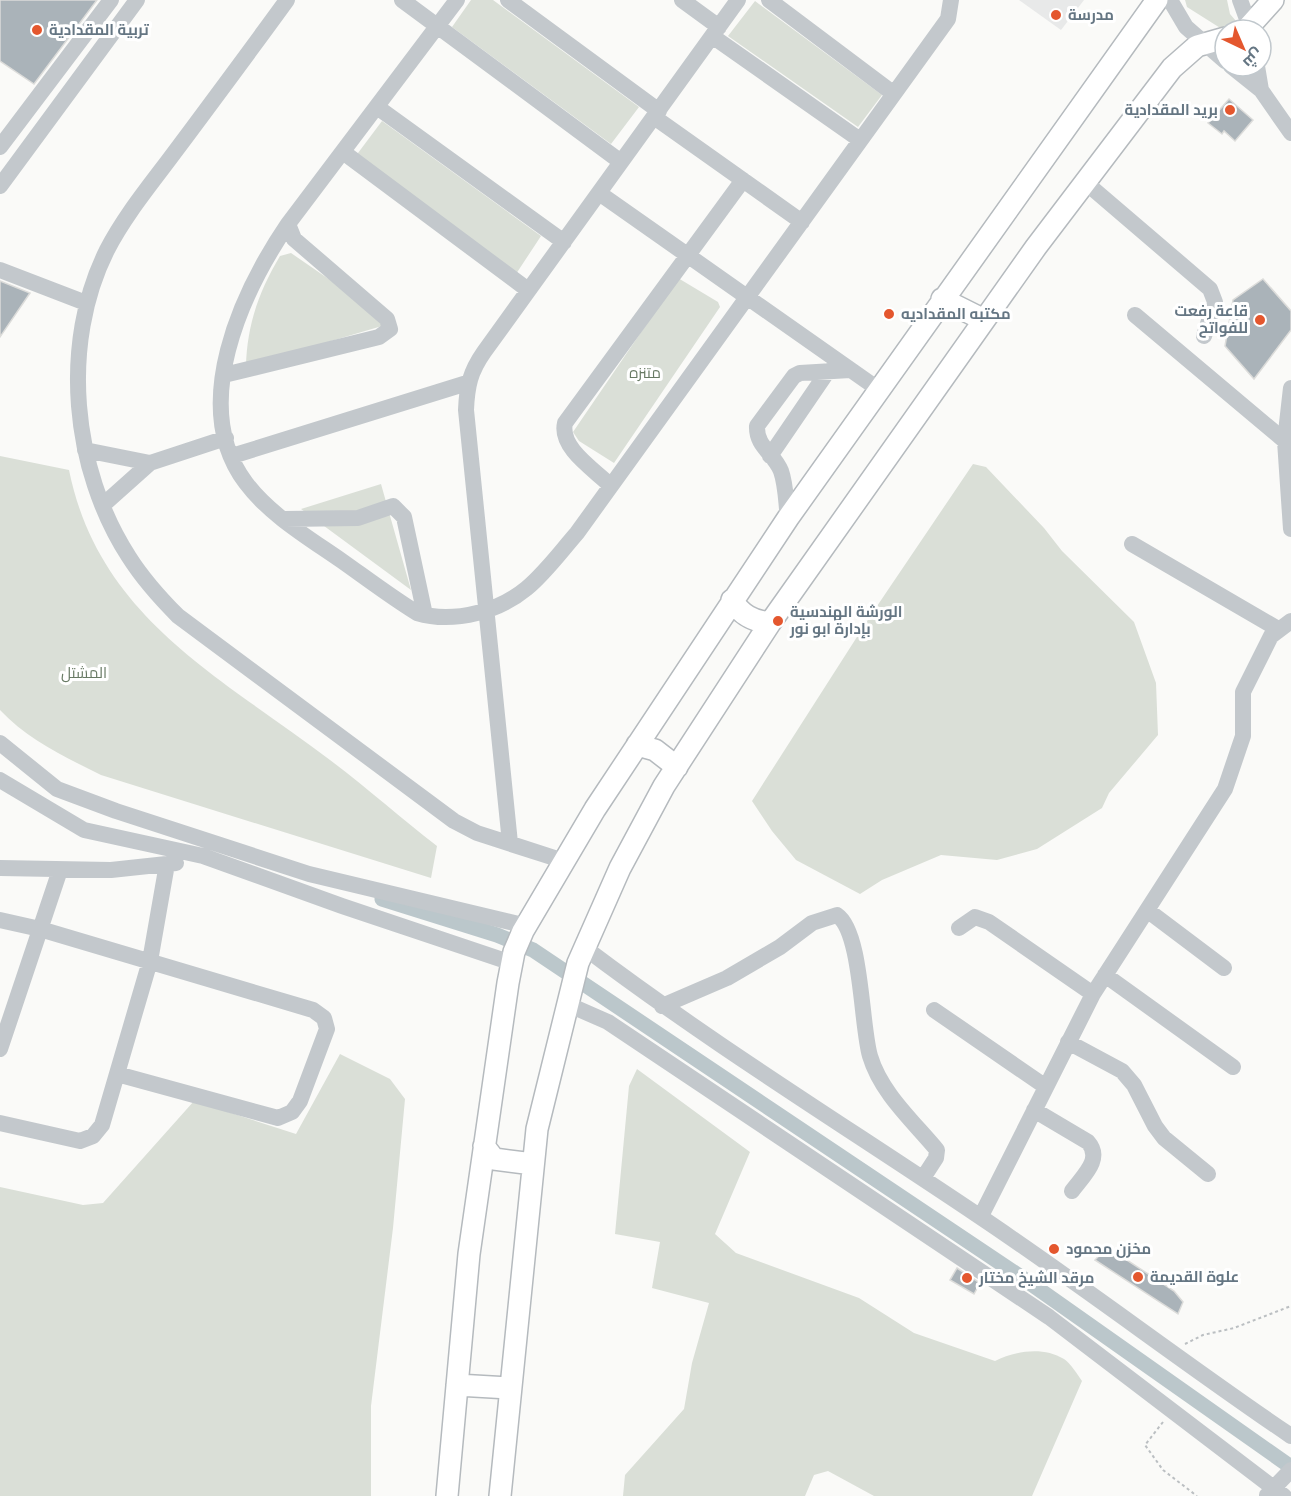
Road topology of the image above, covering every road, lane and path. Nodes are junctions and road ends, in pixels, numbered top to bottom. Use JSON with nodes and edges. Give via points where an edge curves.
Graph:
{"nodes":[{"id":1,"x":111,"y":0,"type":"edge"},
{"id":2,"x":137,"y":0,"type":"edge"},
{"id":3,"x":287,"y":0,"type":"edge"},
{"id":4,"x":402,"y":0,"type":"edge"},
{"id":5,"x":457,"y":0,"type":"edge"},
{"id":6,"x":508,"y":0,"type":"edge"},
{"id":7,"x":682,"y":0,"type":"edge"},
{"id":8,"x":738,"y":0,"type":"edge"},
{"id":9,"x":769,"y":0,"type":"edge"},
{"id":10,"x":951,"y":0,"type":"edge"},
{"id":11,"x":1157,"y":0,"type":"edge"},
{"id":12,"x":1170,"y":0,"type":"edge"},
{"id":13,"x":1240,"y":0,"type":"edge"},
{"id":14,"x":1273,"y":0,"type":"edge"},
{"id":15,"x":1246,"y":18,"type":"edge"},
{"id":16,"x":1258,"y":18,"type":"edge"},
{"id":17,"x":438,"y":27,"type":"junction"},
{"id":18,"x":715,"y":31,"type":"junction"},
{"id":19,"x":1213,"y":41,"type":"edge"},
{"id":20,"x":1204,"y":44,"type":"junction"},
{"id":21,"x":1213,"y":51,"type":"edge"},
{"id":22,"x":1246,"y":78,"type":"edge"},
{"id":23,"x":1259,"y":78,"type":"edge"},
{"id":24,"x":1261,"y":90,"type":"junction"},
{"id":25,"x":894,"y":94,"type":"junction"},
{"id":26,"x":377,"y":106,"type":"junction"},
{"id":27,"x":656,"y":114,"type":"junction"},
{"id":28,"x":1291,"y":133,"type":"edge"},
{"id":29,"x":860,"y":141,"type":"junction"},
{"id":30,"x":0,"y":147,"type":"edge"},
{"id":31,"x":343,"y":152,"type":"junction"},
{"id":32,"x":621,"y":162,"type":"junction"},
{"id":33,"x":743,"y":180,"type":"junction"},
{"id":34,"x":1085,"y":182,"type":"junction"},
{"id":35,"x":0,"y":186,"type":"edge"},
{"id":36,"x":599,"y":193,"type":"junction"},
{"id":37,"x":802,"y":222,"type":"junction"},
{"id":38,"x":288,"y":224,"type":"junction"},
{"id":39,"x":564,"y":242,"type":"junction"},
{"id":40,"x":688,"y":256,"type":"junction"},
{"id":41,"x":0,"y":270,"type":"edge"},
{"id":42,"x":528,"y":291,"type":"junction"},
{"id":43,"x":748,"y":298,"type":"junction"},
{"id":44,"x":942,"y":299,"type":"junction"},
{"id":45,"x":86,"y":303,"type":"junction"},
{"id":46,"x":1135,"y":315,"type":"dead end"},
{"id":47,"x":984,"y":320,"type":"junction"},
{"id":48,"x":1204,"y":336,"type":"dead end"},
{"id":49,"x":850,"y":370,"type":"junction"},
{"id":50,"x":828,"y":371,"type":"junction"},
{"id":51,"x":224,"y":375,"type":"junction"},
{"id":52,"x":467,"y":383,"type":"junction"},
{"id":53,"x":1291,"y":388,"type":"edge"},
{"id":54,"x":878,"y":389,"type":"junction"},
{"id":55,"x":226,"y":438,"type":"junction"},
{"id":56,"x":1285,"y":441,"type":"junction"},
{"id":57,"x":85,"y":450,"type":"junction"},
{"id":58,"x":232,"y":456,"type":"junction"},
{"id":59,"x":770,"y":456,"type":"junction"},
{"id":60,"x":150,"y":463,"type":"junction"},
{"id":61,"x":611,"y":486,"type":"junction"},
{"id":62,"x":103,"y":505,"type":"junction"},
{"id":63,"x":788,"y":518,"type":"junction"},
{"id":64,"x":285,"y":519,"type":"junction"},
{"id":65,"x":1291,"y":529,"type":"edge"},
{"id":66,"x":1132,"y":544,"type":"dead end"},
{"id":67,"x":732,"y":600,"type":"junction"},
{"id":68,"x":487,"y":610,"type":"junction"},
{"id":69,"x":424,"y":615,"type":"junction"},
{"id":70,"x":770,"y":623,"type":"junction"},
{"id":71,"x":1285,"y":625,"type":"edge"},
{"id":72,"x":0,"y":744,"type":"edge"},
{"id":73,"x":637,"y":745,"type":"junction"},
{"id":74,"x":677,"y":767,"type":"junction"},
{"id":75,"x":0,"y":780,"type":"edge"},
{"id":76,"x":510,"y":843,"type":"junction"},
{"id":77,"x":203,"y":856,"type":"junction"},
{"id":78,"x":564,"y":861,"type":"junction"},
{"id":79,"x":167,"y":864,"type":"junction"},
{"id":80,"x":0,"y":868,"type":"edge"},
{"id":81,"x":60,"y":870,"type":"junction"},
{"id":82,"x":1147,"y":910,"type":"junction"},
{"id":83,"x":0,"y":920,"type":"edge"},
{"id":84,"x":525,"y":928,"type":"junction"},
{"id":85,"x":959,"y":928,"type":"dead end"},
{"id":86,"x":40,"y":929,"type":"junction"},
{"id":87,"x":581,"y":956,"type":"junction"},
{"id":88,"x":513,"y":957,"type":"junction"},
{"id":89,"x":150,"y":961,"type":"junction"},
{"id":90,"x":1224,"y":968,"type":"dead end"},
{"id":91,"x":1105,"y":975,"type":"junction"},
{"id":92,"x":1092,"y":994,"type":"junction"},
{"id":93,"x":569,"y":996,"type":"junction"},
{"id":94,"x":662,"y":1006,"type":"junction"},
{"id":95,"x":934,"y":1010,"type":"dead end"},
{"id":96,"x":1068,"y":1042,"type":"junction"},
{"id":97,"x":0,"y":1049,"type":"edge"},
{"id":98,"x":1233,"y":1067,"type":"dead end"},
{"id":99,"x":117,"y":1074,"type":"junction"},
{"id":100,"x":1046,"y":1087,"type":"junction"},
{"id":101,"x":1035,"y":1110,"type":"junction"},
{"id":102,"x":0,"y":1123,"type":"edge"},
{"id":103,"x":484,"y":1146,"type":"junction"},
{"id":104,"x":533,"y":1164,"type":"junction"},
{"id":105,"x":1208,"y":1174,"type":"dead end"},
{"id":106,"x":922,"y":1178,"type":"junction"},
{"id":107,"x":1072,"y":1191,"type":"dead end"},
{"id":108,"x":981,"y":1216,"type":"junction"},
{"id":109,"x":1291,"y":1306,"type":"edge"},
{"id":110,"x":1169,"y":1353,"type":"junction"},
{"id":111,"x":457,"y":1385,"type":"junction"},
{"id":112,"x":509,"y":1388,"type":"junction"},
{"id":113,"x":1172,"y":1411,"type":"junction"},
{"id":114,"x":1291,"y":1436,"type":"edge"},
{"id":115,"x":1279,"y":1486,"type":"edge"},
{"id":116,"x":447,"y":1496,"type":"edge"},
{"id":117,"x":500,"y":1496,"type":"edge"},
{"id":118,"x":1197,"y":1496,"type":"edge"}],
"edges":[{"from":1,"to":30,"type":"street"},
{"from":2,"to":35,"type":"street"},
{"from":3,"to":45,"type":"street","via":[[124,221]]},
{"from":4,"to":17,"type":"street"},
{"from":5,"to":17,"type":"street"},
{"from":6,"to":27,"type":"street"},
{"from":7,"to":18,"type":"street"},
{"from":8,"to":18,"type":"street"},
{"from":9,"to":25,"type":"street"},
{"from":10,"to":25,"type":"street","via":[[948,19]]},
{"from":11,"to":44,"type":"main road"},
{"from":12,"to":20,"type":"street","via":[[1186,27]]},
{"from":13,"to":15,"type":"street"},
{"from":14,"to":16,"type":"main road"},
{"from":17,"to":26,"type":"street"},
{"from":17,"to":32,"type":"street"},
{"from":18,"to":27,"type":"street"},
{"from":18,"to":29,"type":"street"},
{"from":19,"to":20,"type":"main road"},
{"from":20,"to":21,"type":"street"},
{"from":20,"to":34,"type":"main road","via":[[1186,53],[1172,68]]},
{"from":22,"to":24,"type":"street"},
{"from":23,"to":24,"type":"street"},
{"from":24,"to":28,"type":"street"},
{"from":25,"to":29,"type":"street"},
{"from":26,"to":31,"type":"street"},
{"from":26,"to":39,"type":"street"},
{"from":27,"to":32,"type":"street"},
{"from":27,"to":33,"type":"street"},
{"from":29,"to":37,"type":"street"},
{"from":31,"to":38,"type":"street"},
{"from":31,"to":42,"type":"street"},
{"from":32,"to":36,"type":"street"},
{"from":33,"to":37,"type":"street"},
{"from":33,"to":40,"type":"street"},
{"from":34,"to":47,"type":"main road"},
{"from":34,"to":48,"type":"street","via":[[1210,289],[1215,302]]},
{"from":36,"to":39,"type":"street"},
{"from":36,"to":40,"type":"street"},
{"from":37,"to":43,"type":"street"},
{"from":38,"to":51,"type":"street","via":[[254,279],[226,352]]},
{"from":38,"to":51,"type":"street","via":[[294,239],[387,319],[390,329],[379,337]]},
{"from":39,"to":42,"type":"street"},
{"from":40,"to":43,"type":"street"},
{"from":40,"to":61,"type":"street","via":[[565,423],[567,443]]},
{"from":41,"to":45,"type":"street"},
{"from":42,"to":52,"type":"street","via":[[472,369]]},
{"from":43,"to":49,"type":"street"},
{"from":43,"to":61,"type":"street"},
{"from":44,"to":47,"type":"main road"},
{"from":44,"to":54,"type":"main road"},
{"from":45,"to":57,"type":"street","via":[[79,365]]},
{"from":46,"to":56,"type":"street"},
{"from":47,"to":70,"type":"main road"},
{"from":49,"to":50,"type":"street"},
{"from":49,"to":54,"type":"street"},
{"from":50,"to":59,"type":"street"},
{"from":50,"to":59,"type":"street","via":[[794,376],[757,426],[759,443]]},
{"from":51,"to":55,"type":"street","via":[[221,406]]},
{"from":52,"to":58,"type":"street"},
{"from":52,"to":68,"type":"street","via":[[466,410]]},
{"from":53,"to":56,"type":"street"},
{"from":54,"to":63,"type":"main road"},
{"from":55,"to":58,"type":"street"},
{"from":55,"to":60,"type":"street"},
{"from":56,"to":65,"type":"street"},
{"from":57,"to":60,"type":"street"},
{"from":57,"to":62,"type":"street"},
{"from":58,"to":64,"type":"street","via":[[246,483]]},
{"from":59,"to":63,"type":"street","via":[[783,477]]},
{"from":60,"to":62,"type":"street"},
{"from":61,"to":68,"type":"street","via":[[535,582],[515,599]]},
{"from":62,"to":76,"type":"street","via":[[128,556],[178,616],[454,821]]},
{"from":63,"to":67,"type":"main road"},
{"from":64,"to":69,"type":"street","via":[[407,607]]},
{"from":64,"to":69,"type":"street","via":[[358,518],[393,506],[399,510],[404,517]]},
{"from":66,"to":71,"type":"street"},
{"from":67,"to":70,"type":"main road","via":[[744,615]]},
{"from":67,"to":73,"type":"main road"},
{"from":68,"to":69,"type":"street","via":[[465,616]]},
{"from":68,"to":76,"type":"street"},
{"from":70,"to":74,"type":"main road"},
{"from":71,"to":82,"type":"street","via":[[1266,644],[1243,692],[1243,736],[1226,789]]},
{"from":72,"to":84,"type":"street","via":[[57,789],[116,812],[309,874]]},
{"from":73,"to":74,"type":"main road","via":[[655,750]]},
{"from":73,"to":78,"type":"main road"},
{"from":74,"to":87,"type":"main road","via":[[620,868]]},
{"from":75,"to":77,"type":"street","via":[[84,830]]},
{"from":76,"to":78,"type":"street"},
{"from":77,"to":79,"type":"street"},
{"from":77,"to":88,"type":"street"},
{"from":78,"to":84,"type":"main road"},
{"from":79,"to":81,"type":"street"},
{"from":79,"to":89,"type":"street"},
{"from":80,"to":81,"type":"street"},
{"from":81,"to":86,"type":"street"},
{"from":82,"to":90,"type":"street"},
{"from":82,"to":91,"type":"street"},
{"from":83,"to":86,"type":"street"},
{"from":84,"to":88,"type":"main road"},
{"from":85,"to":92,"type":"street","via":[[975,917],[989,922]]},
{"from":86,"to":89,"type":"street"},
{"from":86,"to":97,"type":"street"},
{"from":87,"to":93,"type":"main road"},
{"from":87,"to":94,"type":"street"},
{"from":88,"to":103,"type":"main road"},
{"from":89,"to":99,"type":"street"},
{"from":89,"to":99,"type":"street","via":[[313,1010],[324,1018],[327,1029],[300,1101],[292,1112],[278,1118]]},
{"from":91,"to":92,"type":"street"},
{"from":91,"to":98,"type":"street"},
{"from":92,"to":96,"type":"street"},
{"from":93,"to":104,"type":"main road","via":[[537,1130]]},
{"from":93,"to":113,"type":"street","via":[[1049,1317]]},
{"from":94,"to":106,"type":"street"},
{"from":94,"to":106,"type":"street","via":[[727,978],[812,923],[837,915],[843,920],[856,963],[869,1055],[878,1078],[937,1150]]},
{"from":95,"to":100,"type":"street"},
{"from":96,"to":100,"type":"street"},
{"from":96,"to":105,"type":"street","via":[[1122,1071],[1164,1138]]},
{"from":99,"to":102,"type":"street","via":[[102,1125],[93,1136],[80,1141]]},
{"from":100,"to":101,"type":"street"},
{"from":101,"to":107,"type":"street","via":[[1095,1150],[1095,1158]]},
{"from":101,"to":108,"type":"street"},
{"from":103,"to":104,"type":"main road","via":[[494,1159]]},
{"from":103,"to":111,"type":"main road"},
{"from":104,"to":112,"type":"main road"},
{"from":106,"to":108,"type":"street"},
{"from":108,"to":110,"type":"street"},
{"from":109,"to":110,"type":"path","via":[[1234,1328],[1203,1335]]},
{"from":110,"to":114,"type":"street"},
{"from":111,"to":112,"type":"main road"},
{"from":111,"to":116,"type":"main road"},
{"from":112,"to":117,"type":"main road"},
{"from":113,"to":115,"type":"street"},
{"from":113,"to":118,"type":"path","via":[[1146,1445],[1163,1470]]}]}
